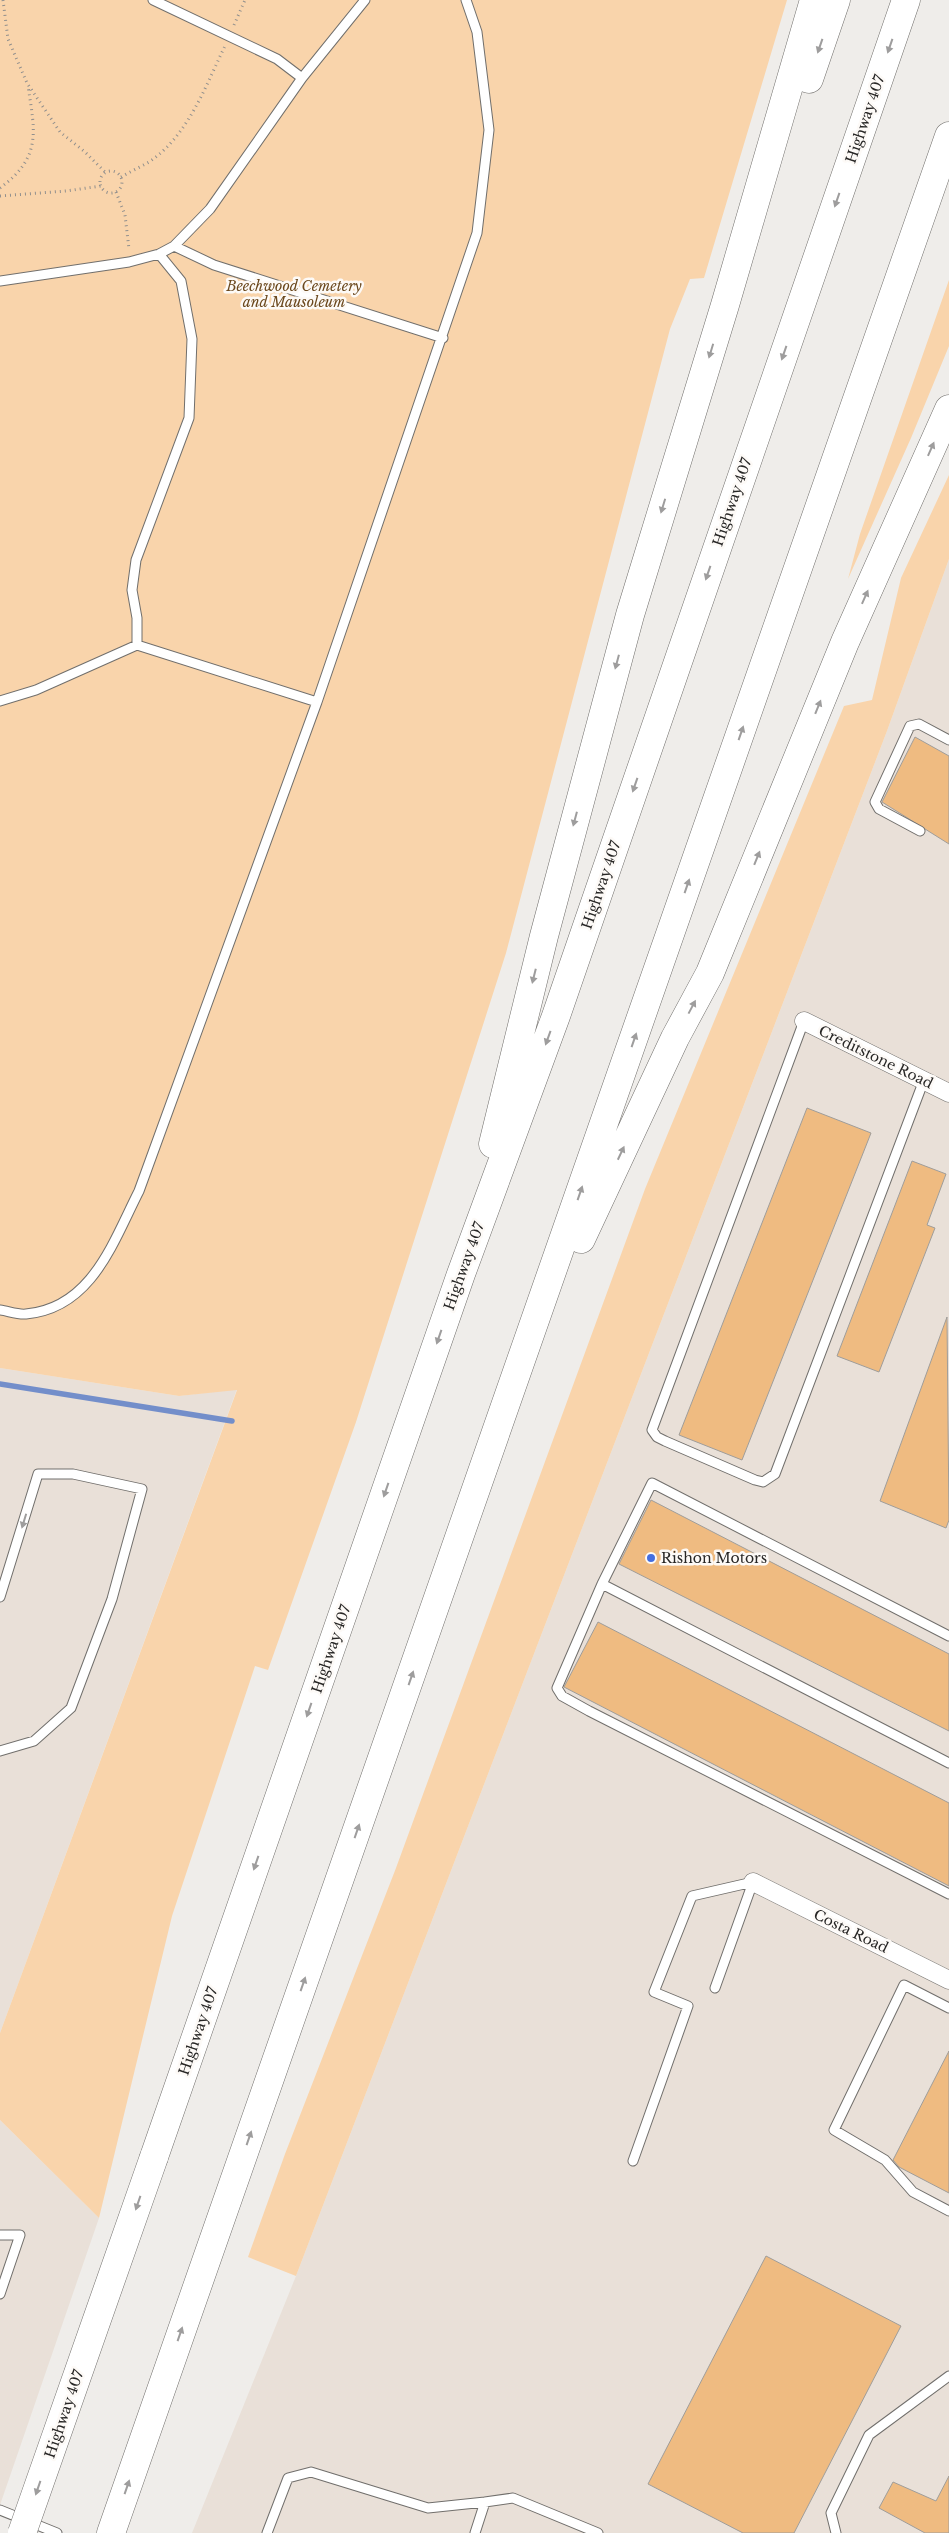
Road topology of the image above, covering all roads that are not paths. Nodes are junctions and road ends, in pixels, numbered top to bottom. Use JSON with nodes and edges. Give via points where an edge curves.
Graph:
{"nodes":[{"id":1,"x":153,"y":0,"type":"edge"},
{"id":2,"x":365,"y":0,"type":"edge"},
{"id":3,"x":466,"y":0,"type":"edge"},
{"id":4,"x":814,"y":0,"type":"edge"},
{"id":5,"x":836,"y":0,"type":"edge"},
{"id":6,"x":906,"y":0,"type":"edge"},
{"id":7,"x":302,"y":78,"type":"junction"},
{"id":8,"x":949,"y":136,"type":"edge"},
{"id":9,"x":174,"y":246,"type":"junction"},
{"id":10,"x":159,"y":254,"type":"junction"},
{"id":11,"x":0,"y":281,"type":"edge"},
{"id":12,"x":726,"y":305,"type":"junction"},
{"id":13,"x":442,"y":338,"type":"junction"},
{"id":14,"x":949,"y":410,"type":"edge"},
{"id":15,"x":137,"y":645,"type":"junction"},
{"id":16,"x":0,"y":701,"type":"edge"},
{"id":17,"x":317,"y":702,"type":"junction"},
{"id":18,"x":949,"y":740,"type":"edge"},
{"id":19,"x":920,"y":831,"type":"dead end"},
{"id":20,"x":804,"y":1021,"type":"joint"},
{"id":21,"x":924,"y":1080,"type":"junction"},
{"id":22,"x":949,"y":1093,"type":"edge"},
{"id":23,"x":461,"y":1274,"type":"junction"},
{"id":24,"x":0,"y":1310,"type":"edge"},
{"id":25,"x":518,"y":1371,"type":"junction"},
{"id":26,"x":602,"y":1584,"type":"junction"},
{"id":27,"x":0,"y":1597,"type":"edge"},
{"id":28,"x":949,"y":1636,"type":"edge"},
{"id":29,"x":0,"y":1751,"type":"edge"},
{"id":30,"x":949,"y":1763,"type":"edge"},
{"id":31,"x":754,"y":1882,"type":"junction"},
{"id":32,"x":949,"y":1894,"type":"edge"},
{"id":33,"x":949,"y":1980,"type":"edge"},
{"id":34,"x":715,"y":1988,"type":"dead end"},
{"id":35,"x":949,"y":2008,"type":"edge"},
{"id":36,"x":632,"y":2161,"type":"dead end"},
{"id":37,"x":949,"y":2211,"type":"edge"},
{"id":38,"x":0,"y":2235,"type":"edge"},
{"id":39,"x":0,"y":2294,"type":"edge"},
{"id":40,"x":949,"y":2376,"type":"edge"},
{"id":41,"x":485,"y":2502,"type":"junction"},
{"id":42,"x":0,"y":2510,"type":"edge"},
{"id":43,"x":22,"y":2533,"type":"edge"},
{"id":44,"x":57,"y":2533,"type":"edge"},
{"id":45,"x":111,"y":2533,"type":"edge"},
{"id":46,"x":267,"y":2533,"type":"edge"},
{"id":47,"x":475,"y":2533,"type":"edge"},
{"id":48,"x":598,"y":2533,"type":"edge"},
{"id":49,"x":836,"y":2533,"type":"edge"}],
"edges":[{"from":1,"to":7,"type":"lane","via":[[276,59]]},
{"from":2,"to":7,"type":"lane"},
{"from":3,"to":13,"type":"lane","via":[[477,32],[489,130],[477,233]]},
{"from":4,"to":12,"type":"highway"},
{"from":5,"to":12,"type":"highway","one_way":true},
{"from":6,"to":23,"type":"highway","name":"Highway 407","one_way":true,"via":[[556,1016]]},
{"from":7,"to":9,"type":"lane","via":[[210,209]]},
{"from":25,"to":8,"type":"highway","one_way":true},
{"from":9,"to":10,"type":"lane"},
{"from":9,"to":13,"type":"lane","via":[[214,265]]},
{"from":10,"to":11,"type":"lane","via":[[129,262]]},
{"from":10,"to":15,"type":"lane","via":[[181,280],[192,340],[189,418],[136,560],[132,590]]},
{"from":12,"to":23,"type":"highway","one_way":true,"via":[[627,625],[544,936]]},
{"from":13,"to":17,"type":"lane"},
{"from":25,"to":14,"type":"highway","one_way":true,"via":[[675,1038],[710,972],[845,642]]},
{"from":15,"to":16,"type":"lane","via":[[36,690]]},
{"from":15,"to":17,"type":"lane"},
{"from":17,"to":24,"type":"lane","via":[[139,1191],[100,1268],[79,1292],[56,1308],[25,1314]]},
{"from":18,"to":19,"type":"lane","via":[[919,724],[910,726],[875,802],[876,807]]},
{"from":20,"to":21,"type":"street","name":"Creditstone Road"},
{"from":20,"to":21,"type":"lane","via":[[652,1430],[665,1441],[755,1480],[763,1482],[775,1474]]},
{"from":21,"to":22,"type":"street","name":"Creditstone Road"},
{"from":23,"to":43,"type":"highway","name":"Highway 407","one_way":true,"bridge":true},
{"from":45,"to":25,"type":"highway","one_way":true},
{"from":26,"to":28,"type":"lane","via":[[652,1483]]},
{"from":26,"to":30,"type":"lane"},
{"from":26,"to":32,"type":"lane","via":[[558,1688],[562,1696]]},
{"from":29,"to":27,"type":"lane","one_way":true,"via":[[34,1741],[71,1708],[112,1600],[142,1489],[72,1474],[38,1474]]},
{"from":31,"to":33,"type":"street","name":"Costa Road"},
{"from":31,"to":34,"type":"lane"},
{"from":31,"to":36,"type":"lane","via":[[692,1896],[654,1992],[688,2006]]},
{"from":35,"to":37,"type":"lane","via":[[904,1984],[834,2130],[885,2160],[913,2192]]},
{"from":38,"to":39,"type":"lane","via":[[20,2235]]},
{"from":40,"to":49,"type":"lane","via":[[869,2435],[831,2513]]},
{"from":41,"to":46,"type":"lane","via":[[428,2508],[310,2472],[288,2478]]},
{"from":41,"to":47,"type":"lane"},
{"from":41,"to":48,"type":"lane","via":[[513,2498]]},
{"from":42,"to":44,"type":"lane"}]}
